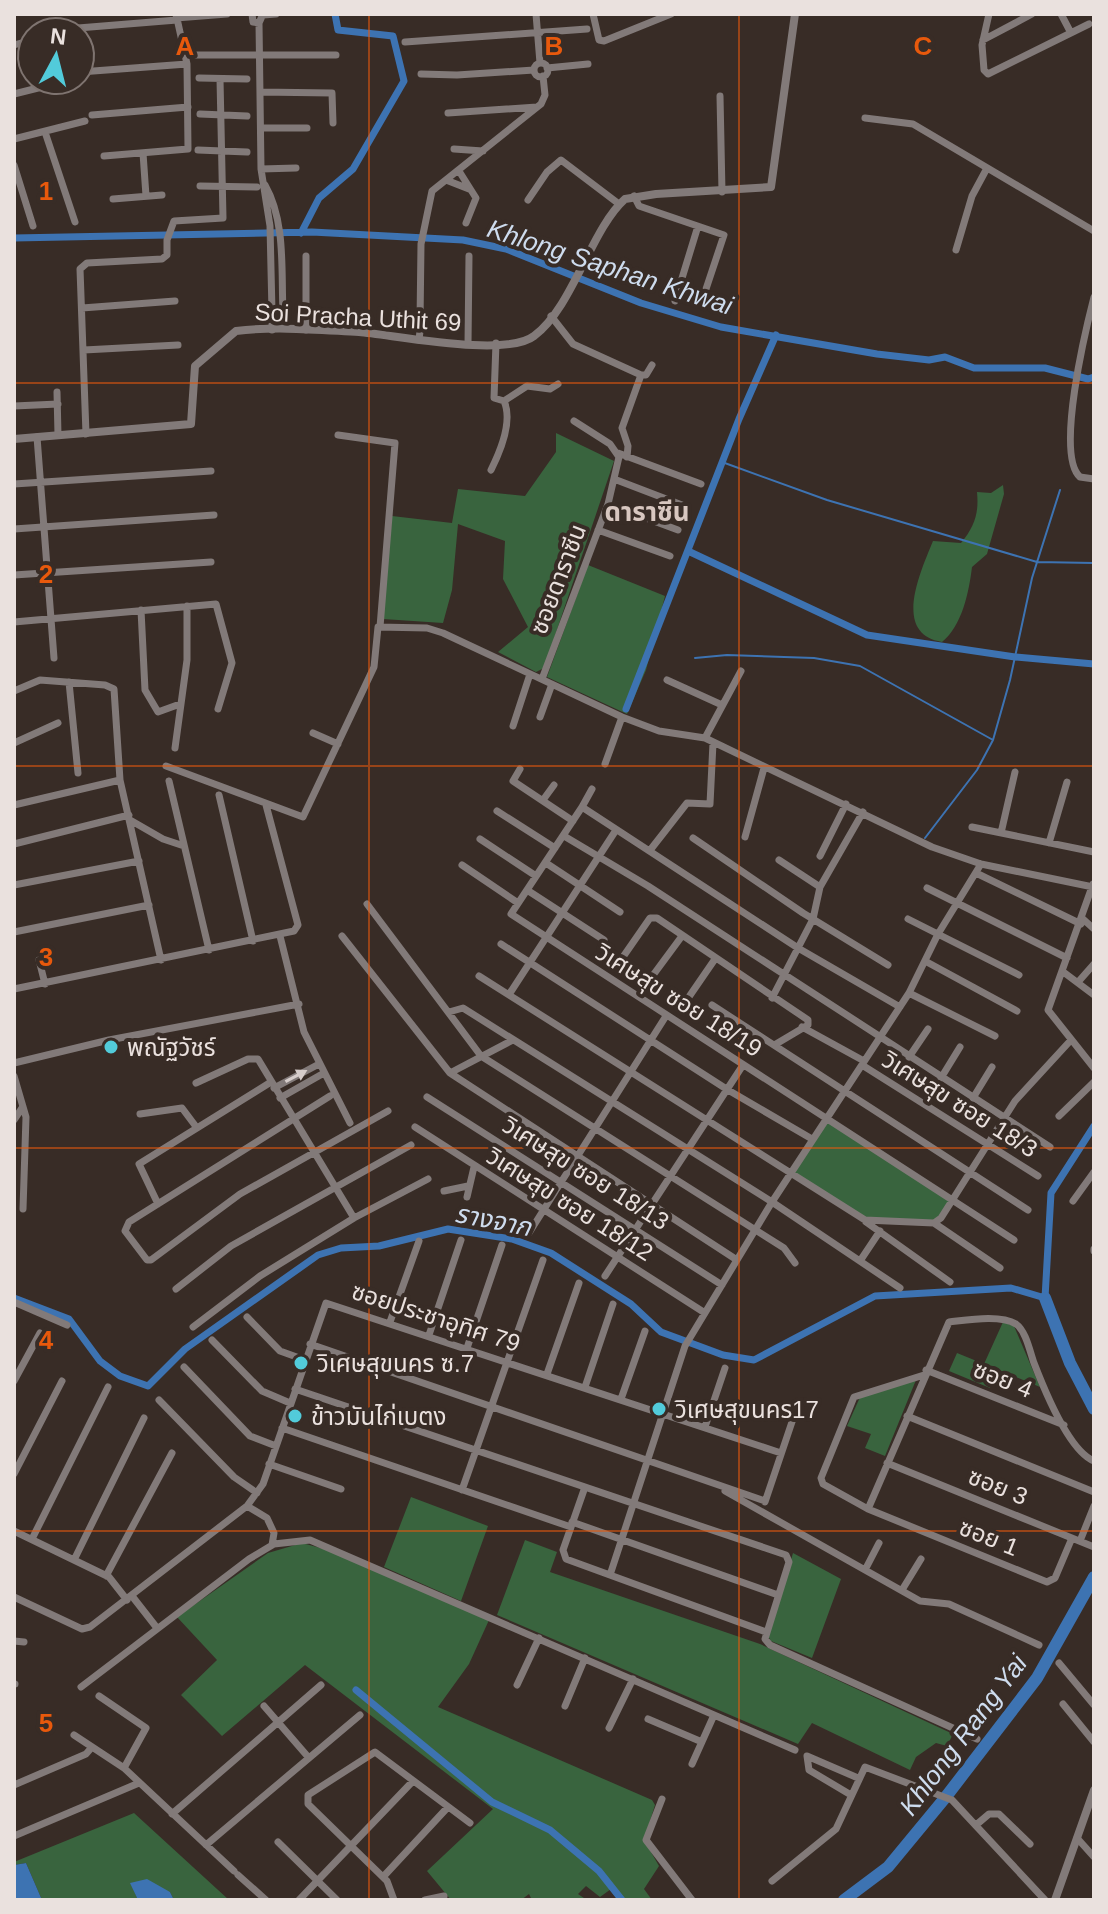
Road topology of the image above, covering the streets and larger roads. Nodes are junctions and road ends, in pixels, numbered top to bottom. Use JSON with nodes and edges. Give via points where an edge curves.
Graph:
{"nodes":[{"id":1,"x":227,"y":14,"type":"edge"},
{"id":2,"x":252,"y":14,"type":"edge"},
{"id":3,"x":263,"y":14,"type":"edge"},
{"id":4,"x":276,"y":14,"type":"edge"},
{"id":5,"x":536,"y":14,"type":"edge"},
{"id":6,"x":593,"y":14,"type":"edge"},
{"id":7,"x":671,"y":14,"type":"edge"},
{"id":8,"x":795,"y":14,"type":"edge"},
{"id":9,"x":989,"y":14,"type":"edge"},
{"id":10,"x":1032,"y":14,"type":"edge"},
{"id":11,"x":1061,"y":14,"type":"edge"},
{"id":12,"x":176,"y":17,"type":"edge"},
{"id":13,"x":259,"y":23,"type":"junction"},
{"id":14,"x":1089,"y":24,"type":"dead end"},
{"id":15,"x":96,"y":25,"type":"edge"},
{"id":16,"x":587,"y":29,"type":"dead end"},
{"id":17,"x":538,"y":33,"type":"junction"},
{"id":18,"x":1071,"y":33,"type":"junction"},
{"id":19,"x":983,"y":40,"type":"junction"},
{"id":20,"x":405,"y":42,"type":"dead end"},
{"id":21,"x":336,"y":55,"type":"dead end"},
{"id":22,"x":260,"y":57,"type":"junction"},
{"id":23,"x":187,"y":60,"type":"junction"},
{"id":24,"x":588,"y":64,"type":"dead end"},
{"id":25,"x":541,"y":69,"type":"junction"},
{"id":26,"x":96,"y":70,"type":"edge"},
{"id":27,"x":421,"y":74,"type":"dead end"},
{"id":28,"x":199,"y":78,"type":"dead end"},
{"id":29,"x":220,"y":79,"type":"junction"},
{"id":30,"x":247,"y":79,"type":"dead end"},
{"id":31,"x":260,"y":92,"type":"junction"},
{"id":32,"x":720,"y":96,"type":"dead end"},
{"id":33,"x":188,"y":107,"type":"junction"},
{"id":34,"x":537,"y":107,"type":"junction"},
{"id":35,"x":448,"y":113,"type":"dead end"},
{"id":36,"x":200,"y":114,"type":"dead end"},
{"id":37,"x":222,"y":115,"type":"junction"},
{"id":38,"x":247,"y":116,"type":"dead end"},
{"id":39,"x":865,"y":118,"type":"dead end"},
{"id":40,"x":333,"y":123,"type":"dead end"},
{"id":41,"x":261,"y":128,"type":"junction"},
{"id":42,"x":307,"y":128,"type":"dead end"},
{"id":43,"x":45,"y":132,"type":"junction"},
{"id":44,"x":14,"y":139,"type":"edge"},
{"id":45,"x":454,"y":149,"type":"dead end"},
{"id":46,"x":198,"y":150,"type":"dead end"},
{"id":47,"x":223,"y":151,"type":"junction"},
{"id":48,"x":483,"y":151,"type":"junction"},
{"id":49,"x":247,"y":152,"type":"dead end"},
{"id":50,"x":143,"y":153,"type":"junction"},
{"id":51,"x":104,"y":156,"type":"dead end"},
{"id":52,"x":14,"y":165,"type":"edge"},
{"id":53,"x":296,"y":168,"type":"dead end"},
{"id":54,"x":261,"y":169,"type":"junction"},
{"id":55,"x":986,"y":170,"type":"junction"},
{"id":56,"x":459,"y":171,"type":"junction"},
{"id":57,"x":446,"y":180,"type":"junction"},
{"id":58,"x":260,"y":184,"type":"junction"},
{"id":59,"x":200,"y":186,"type":"dead end"},
{"id":60,"x":224,"y":186,"type":"junction"},
{"id":61,"x":469,"y":189,"type":"junction"},
{"id":62,"x":722,"y":192,"type":"junction"},
{"id":63,"x":162,"y":195,"type":"dead end"},
{"id":64,"x":634,"y":195,"type":"junction"},
{"id":65,"x":146,"y":196,"type":"junction"},
{"id":66,"x":113,"y":199,"type":"dead end"},
{"id":67,"x":528,"y":200,"type":"dead end"},
{"id":68,"x":619,"y":204,"type":"junction"},
{"id":69,"x":75,"y":222,"type":"dead end"},
{"id":70,"x":466,"y":223,"type":"dead end"},
{"id":71,"x":33,"y":226,"type":"dead end"},
{"id":72,"x":698,"y":226,"type":"junction"},
{"id":73,"x":1094,"y":231,"type":"edge"},
{"id":74,"x":956,"y":250,"type":"dead end"},
{"id":75,"x":306,"y":256,"type":"dead end"},
{"id":76,"x":469,"y":256,"type":"dead end"},
{"id":77,"x":276,"y":258,"type":"junction"},
{"id":78,"x":272,"y":292,"type":"junction"},
{"id":79,"x":282,"y":292,"type":"junction"},
{"id":80,"x":705,"y":292,"type":"dead end"},
{"id":81,"x":1094,"y":297,"type":"edge"},
{"id":82,"x":175,"y":301,"type":"dead end"},
{"id":83,"x":675,"y":301,"type":"dead end"},
{"id":84,"x":82,"y":308,"type":"junction"},
{"id":85,"x":551,"y":316,"type":"junction"},
{"id":86,"x":272,"y":330,"type":"junction"},
{"id":87,"x":283,"y":330,"type":"junction"},
{"id":88,"x":306,"y":330,"type":"junction"},
{"id":89,"x":420,"y":331,"type":"junction"},
{"id":90,"x":496,"y":343,"type":"junction"},
{"id":91,"x":468,"y":344,"type":"junction"},
{"id":92,"x":178,"y":345,"type":"dead end"},
{"id":93,"x":84,"y":350,"type":"junction"},
{"id":94,"x":652,"y":365,"type":"dead end"},
{"id":95,"x":641,"y":375,"type":"junction"},
{"id":96,"x":558,"y":384,"type":"dead end"},
{"id":97,"x":57,"y":392,"type":"dead end"},
{"id":98,"x":504,"y":401,"type":"junction"},
{"id":99,"x":58,"y":404,"type":"junction"},
{"id":100,"x":14,"y":406,"type":"edge"},
{"id":101,"x":574,"y":421,"type":"dead end"},
{"id":102,"x":86,"y":434,"type":"junction"},
{"id":103,"x":58,"y":435,"type":"junction"},
{"id":104,"x":338,"y":435,"type":"dead end"},
{"id":105,"x":37,"y":437,"type":"junction"},
{"id":106,"x":14,"y":439,"type":"edge"},
{"id":107,"x":618,"y":453,"type":"junction"},
{"id":108,"x":627,"y":457,"type":"junction"},
{"id":109,"x":491,"y":470,"type":"dead end"},
{"id":110,"x":211,"y":471,"type":"dead end"},
{"id":111,"x":614,"y":479,"type":"junction"},
{"id":112,"x":1094,"y":479,"type":"edge"},
{"id":113,"x":40,"y":482,"type":"junction"},
{"id":114,"x":14,"y":484,"type":"edge"},
{"id":115,"x":701,"y":484,"type":"dead end"},
{"id":116,"x":608,"y":504,"type":"junction"},
{"id":117,"x":682,"y":505,"type":"dead end"},
{"id":118,"x":214,"y":515,"type":"dead end"},
{"id":119,"x":43,"y":527,"type":"junction"},
{"id":120,"x":14,"y":529,"type":"edge"},
{"id":121,"x":598,"y":530,"type":"junction"},
{"id":122,"x":678,"y":530,"type":"dead end"},
{"id":123,"x":670,"y":556,"type":"dead end"},
{"id":124,"x":211,"y":562,"type":"dead end"},
{"id":125,"x":47,"y":573,"type":"junction"},
{"id":126,"x":14,"y":575,"type":"edge"},
{"id":127,"x":187,"y":606,"type":"junction"},
{"id":128,"x":141,"y":610,"type":"junction"},
{"id":129,"x":50,"y":617,"type":"junction"},
{"id":130,"x":14,"y":622,"type":"edge"},
{"id":131,"x":380,"y":627,"type":"junction"},
{"id":132,"x":54,"y":658,"type":"dead end"},
{"id":133,"x":741,"y":671,"type":"dead end"},
{"id":134,"x":530,"y":674,"type":"junction"},
{"id":135,"x":542,"y":679,"type":"junction"},
{"id":136,"x":667,"y":680,"type":"dead end"},
{"id":137,"x":69,"y":682,"type":"junction"},
{"id":138,"x":552,"y":684,"type":"junction"},
{"id":139,"x":14,"y":691,"type":"edge"},
{"id":140,"x":180,"y":704,"type":"junction"},
{"id":141,"x":722,"y":705,"type":"junction"},
{"id":142,"x":218,"y":709,"type":"dead end"},
{"id":143,"x":540,"y":717,"type":"dead end"},
{"id":144,"x":622,"y":717,"type":"junction"},
{"id":145,"x":58,"y":723,"type":"dead end"},
{"id":146,"x":513,"y":726,"type":"dead end"},
{"id":147,"x":313,"y":733,"type":"dead end"},
{"id":148,"x":705,"y":738,"type":"junction"},
{"id":149,"x":14,"y":743,"type":"edge"},
{"id":150,"x":713,"y":743,"type":"junction"},
{"id":151,"x":338,"y":744,"type":"junction"},
{"id":152,"x":175,"y":748,"type":"dead end"},
{"id":153,"x":605,"y":764,"type":"dead end"},
{"id":154,"x":166,"y":766,"type":"dead end"},
{"id":155,"x":764,"y":768,"type":"junction"},
{"id":156,"x":520,"y":769,"type":"dead end"},
{"id":157,"x":1015,"y":772,"type":"dead end"},
{"id":158,"x":78,"y":773,"type":"dead end"},
{"id":159,"x":120,"y":780,"type":"junction"},
{"id":160,"x":169,"y":781,"type":"dead end"},
{"id":161,"x":1067,"y":782,"type":"dead end"},
{"id":162,"x":554,"y":785,"type":"dead end"},
{"id":163,"x":592,"y":789,"type":"dead end"},
{"id":164,"x":219,"y":795,"type":"dead end"},
{"id":165,"x":543,"y":800,"type":"junction"},
{"id":166,"x":846,"y":804,"type":"junction"},
{"id":167,"x":14,"y":805,"type":"edge"},
{"id":168,"x":266,"y":805,"type":"junction"},
{"id":169,"x":582,"y":807,"type":"junction"},
{"id":170,"x":497,"y":811,"type":"dead end"},
{"id":171,"x":863,"y":812,"type":"junction"},
{"id":172,"x":130,"y":818,"type":"junction"},
{"id":173,"x":573,"y":821,"type":"junction"},
{"id":174,"x":972,"y":827,"type":"dead end"},
{"id":175,"x":616,"y":830,"type":"junction"},
{"id":176,"x":1001,"y":833,"type":"junction"},
{"id":177,"x":564,"y":836,"type":"junction"},
{"id":178,"x":745,"y":837,"type":"dead end"},
{"id":179,"x":693,"y":838,"type":"dead end"},
{"id":180,"x":480,"y":839,"type":"dead end"},
{"id":181,"x":1049,"y":843,"type":"junction"},
{"id":182,"x":14,"y":844,"type":"edge"},
{"id":183,"x":184,"y":846,"type":"junction"},
{"id":184,"x":555,"y":848,"type":"junction"},
{"id":185,"x":651,"y":849,"type":"junction"},
{"id":186,"x":1094,"y":852,"type":"edge"},
{"id":187,"x":820,"y":856,"type":"dead end"},
{"id":188,"x":597,"y":858,"type":"junction"},
{"id":189,"x":779,"y":860,"type":"dead end"},
{"id":190,"x":139,"y":861,"type":"junction"},
{"id":191,"x":546,"y":863,"type":"junction"},
{"id":192,"x":981,"y":864,"type":"junction"},
{"id":193,"x":462,"y":865,"type":"dead end"},
{"id":194,"x":976,"y":873,"type":"junction"},
{"id":195,"x":536,"y":876,"type":"junction"},
{"id":196,"x":1093,"y":884,"type":"edge"},
{"id":197,"x":14,"y":885,"type":"edge"},
{"id":198,"x":580,"y":885,"type":"junction"},
{"id":199,"x":820,"y":887,"type":"junction"},
{"id":200,"x":927,"y":888,"type":"dead end"},
{"id":201,"x":527,"y":890,"type":"junction"},
{"id":202,"x":518,"y":903,"type":"junction"},
{"id":203,"x":957,"y":903,"type":"junction"},
{"id":204,"x":367,"y":904,"type":"dead end"},
{"id":205,"x":149,"y":905,"type":"junction"},
{"id":206,"x":562,"y":912,"type":"junction"},
{"id":207,"x":620,"y":912,"type":"dead end"},
{"id":208,"x":813,"y":919,"type":"junction"},
{"id":209,"x":908,"y":919,"type":"dead end"},
{"id":210,"x":1082,"y":921,"type":"junction"},
{"id":211,"x":1094,"y":929,"type":"edge"},
{"id":212,"x":14,"y":932,"type":"edge"},
{"id":213,"x":938,"y":934,"type":"junction"},
{"id":214,"x":280,"y":936,"type":"junction"},
{"id":215,"x":342,"y":936,"type":"dead end"},
{"id":216,"x":682,"y":936,"type":"junction"},
{"id":217,"x":546,"y":939,"type":"junction"},
{"id":218,"x":604,"y":940,"type":"dead end"},
{"id":219,"x":253,"y":941,"type":"junction"},
{"id":220,"x":501,"y":944,"type":"dead end"},
{"id":221,"x":798,"y":948,"type":"junction"},
{"id":222,"x":209,"y":950,"type":"junction"},
{"id":223,"x":1067,"y":958,"type":"junction"},
{"id":224,"x":715,"y":959,"type":"junction"},
{"id":225,"x":39,"y":960,"type":"dead end"},
{"id":226,"x":161,"y":960,"type":"junction"},
{"id":227,"x":925,"y":961,"type":"junction"},
{"id":228,"x":530,"y":962,"type":"junction"},
{"id":229,"x":1094,"y":964,"type":"edge"},
{"id":230,"x":888,"y":965,"type":"dead end"},
{"id":231,"x":616,"y":967,"type":"dead end"},
{"id":232,"x":1062,"y":971,"type":"junction"},
{"id":233,"x":1019,"y":975,"type":"dead end"},
{"id":234,"x":479,"y":976,"type":"dead end"},
{"id":235,"x":782,"y":977,"type":"junction"},
{"id":236,"x":1079,"y":981,"type":"junction"},
{"id":237,"x":648,"y":982,"type":"dead end"},
{"id":238,"x":45,"y":984,"type":"junction"},
{"id":239,"x":14,"y":989,"type":"edge"},
{"id":240,"x":510,"y":993,"type":"junction"},
{"id":241,"x":909,"y":993,"type":"junction"},
{"id":242,"x":1094,"y":995,"type":"edge"},
{"id":243,"x":772,"y":998,"type":"junction"},
{"id":244,"x":299,"y":1004,"type":"junction"},
{"id":245,"x":712,"y":1005,"type":"dead end"},
{"id":246,"x":682,"y":1007,"type":"dead end"},
{"id":247,"x":900,"y":1007,"type":"junction"},
{"id":248,"x":1017,"y":1011,"type":"dead end"},
{"id":249,"x":449,"y":1012,"type":"junction"},
{"id":250,"x":666,"y":1016,"type":"junction"},
{"id":251,"x":802,"y":1027,"type":"junction"},
{"id":252,"x":928,"y":1029,"type":"dead end"},
{"id":253,"x":995,"y":1036,"type":"dead end"},
{"id":254,"x":880,"y":1039,"type":"junction"},
{"id":255,"x":513,"y":1040,"type":"junction"},
{"id":256,"x":650,"y":1040,"type":"junction"},
{"id":257,"x":1071,"y":1040,"type":"junction"},
{"id":258,"x":776,"y":1044,"type":"junction"},
{"id":259,"x":960,"y":1047,"type":"dead end"},
{"id":260,"x":481,"y":1056,"type":"junction"},
{"id":261,"x":909,"y":1057,"type":"junction"},
{"id":262,"x":14,"y":1063,"type":"edge"},
{"id":263,"x":863,"y":1063,"type":"junction"},
{"id":264,"x":319,"y":1064,"type":"junction"},
{"id":265,"x":743,"y":1065,"type":"junction"},
{"id":266,"x":992,"y":1067,"type":"dead end"},
{"id":267,"x":1094,"y":1068,"type":"edge"},
{"id":268,"x":630,"y":1072,"type":"junction"},
{"id":269,"x":324,"y":1073,"type":"junction"},
{"id":270,"x":450,"y":1073,"type":"junction"},
{"id":271,"x":14,"y":1076,"type":"edge"},
{"id":272,"x":941,"y":1078,"type":"junction"},
{"id":273,"x":1094,"y":1082,"type":"edge"},
{"id":274,"x":196,"y":1083,"type":"dead end"},
{"id":275,"x":272,"y":1085,"type":"junction"},
{"id":276,"x":728,"y":1090,"type":"junction"},
{"id":277,"x":845,"y":1091,"type":"junction"},
{"id":278,"x":330,"y":1096,"type":"dead end"},
{"id":279,"x":427,"y":1097,"type":"dead end"},
{"id":280,"x":280,"y":1098,"type":"junction"},
{"id":281,"x":973,"y":1098,"type":"junction"},
{"id":282,"x":611,"y":1103,"type":"junction"},
{"id":283,"x":22,"y":1108,"type":"junction"},
{"id":284,"x":388,"y":1111,"type":"dead end"},
{"id":285,"x":140,"y":1114,"type":"dead end"},
{"id":286,"x":1059,"y":1116,"type":"dead end"},
{"id":287,"x":292,"y":1117,"type":"junction"},
{"id":288,"x":827,"y":1117,"type":"junction"},
{"id":289,"x":1004,"y":1119,"type":"junction"},
{"id":290,"x":14,"y":1120,"type":"edge"},
{"id":291,"x":707,"y":1120,"type":"junction"},
{"id":292,"x":350,"y":1123,"type":"dead end"},
{"id":293,"x":415,"y":1127,"type":"dead end"},
{"id":294,"x":197,"y":1128,"type":"junction"},
{"id":295,"x":595,"y":1130,"type":"junction"},
{"id":296,"x":812,"y":1139,"type":"junction"},
{"id":297,"x":987,"y":1144,"type":"junction"},
{"id":298,"x":411,"y":1145,"type":"dead end"},
{"id":299,"x":1050,"y":1147,"type":"dead end"},
{"id":300,"x":688,"y":1151,"type":"junction"},
{"id":301,"x":315,"y":1153,"type":"junction"},
{"id":302,"x":579,"y":1155,"type":"junction"},
{"id":303,"x":474,"y":1167,"type":"junction"},
{"id":304,"x":969,"y":1172,"type":"junction"},
{"id":305,"x":1094,"y":1172,"type":"edge"},
{"id":306,"x":791,"y":1173,"type":"junction"},
{"id":307,"x":673,"y":1176,"type":"junction"},
{"id":308,"x":1038,"y":1176,"type":"dead end"},
{"id":309,"x":428,"y":1179,"type":"dead end"},
{"id":310,"x":562,"y":1181,"type":"junction"},
{"id":311,"x":335,"y":1185,"type":"junction"},
{"id":312,"x":468,"y":1186,"type":"junction"},
{"id":313,"x":444,"y":1191,"type":"dead end"},
{"id":314,"x":467,"y":1197,"type":"dead end"},
{"id":315,"x":952,"y":1198,"type":"junction"},
{"id":316,"x":1073,"y":1201,"type":"dead end"},
{"id":317,"x":772,"y":1202,"type":"junction"},
{"id":318,"x":158,"y":1204,"type":"junction"},
{"id":319,"x":655,"y":1204,"type":"junction"},
{"id":320,"x":23,"y":1209,"type":"dead end"},
{"id":321,"x":1028,"y":1210,"type":"dead end"},
{"id":322,"x":543,"y":1211,"type":"junction"},
{"id":323,"x":354,"y":1218,"type":"junction"},
{"id":324,"x":865,"y":1220,"type":"junction"},
{"id":325,"x":934,"y":1223,"type":"junction"},
{"id":326,"x":637,"y":1229,"type":"junction"},
{"id":327,"x":755,"y":1230,"type":"junction"},
{"id":328,"x":880,"y":1231,"type":"junction"},
{"id":329,"x":529,"y":1233,"type":"dead end"},
{"id":330,"x":461,"y":1240,"type":"dead end"},
{"id":331,"x":1014,"y":1240,"type":"dead end"},
{"id":332,"x":419,"y":1241,"type":"dead end"},
{"id":333,"x":502,"y":1245,"type":"dead end"},
{"id":334,"x":618,"y":1258,"type":"junction"},
{"id":335,"x":543,"y":1260,"type":"dead end"},
{"id":336,"x":737,"y":1260,"type":"junction"},
{"id":337,"x":860,"y":1261,"type":"junction"},
{"id":338,"x":795,"y":1263,"type":"dead end"},
{"id":339,"x":1000,"y":1268,"type":"dead end"},
{"id":340,"x":605,"y":1276,"type":"dead end"},
{"id":341,"x":950,"y":1282,"type":"dead end"},
{"id":342,"x":579,"y":1283,"type":"dead end"},
{"id":343,"x":722,"y":1285,"type":"junction"},
{"id":344,"x":900,"y":1288,"type":"dead end"},
{"id":345,"x":176,"y":1289,"type":"dead end"},
{"id":346,"x":14,"y":1302,"type":"edge"},
{"id":347,"x":613,"y":1304,"type":"dead end"},
{"id":348,"x":705,"y":1313,"type":"junction"},
{"id":349,"x":247,"y":1317,"type":"dead end"},
{"id":350,"x":390,"y":1322,"type":"junction"},
{"id":351,"x":67,"y":1325,"type":"dead end"},
{"id":352,"x":193,"y":1327,"type":"dead end"},
{"id":353,"x":645,"y":1331,"type":"dead end"},
{"id":354,"x":40,"y":1333,"type":"dead end"},
{"id":355,"x":429,"y":1335,"type":"junction"},
{"id":356,"x":212,"y":1340,"type":"dead end"},
{"id":357,"x":310,"y":1344,"type":"junction"},
{"id":358,"x":467,"y":1348,"type":"junction"},
{"id":359,"x":305,"y":1360,"type":"junction"},
{"id":360,"x":508,"y":1361,"type":"junction"},
{"id":361,"x":184,"y":1367,"type":"dead end"},
{"id":362,"x":725,"y":1368,"type":"dead end"},
{"id":363,"x":925,"y":1373,"type":"junction"},
{"id":364,"x":547,"y":1374,"type":"junction"},
{"id":365,"x":15,"y":1376,"type":"edge"},
{"id":366,"x":62,"y":1381,"type":"dead end"},
{"id":367,"x":108,"y":1387,"type":"dead end"},
{"id":368,"x":585,"y":1387,"type":"junction"},
{"id":369,"x":295,"y":1389,"type":"junction"},
{"id":370,"x":621,"y":1399,"type":"junction"},
{"id":371,"x":159,"y":1400,"type":"dead end"},
{"id":372,"x":290,"y":1403,"type":"junction"},
{"id":373,"x":492,"y":1407,"type":"junction"},
{"id":374,"x":796,"y":1410,"type":"dead end"},
{"id":375,"x":664,"y":1414,"type":"junction"},
{"id":376,"x":907,"y":1416,"type":"junction"},
{"id":377,"x":144,"y":1418,"type":"dead end"},
{"id":378,"x":1064,"y":1425,"type":"junction"},
{"id":379,"x":705,"y":1427,"type":"junction"},
{"id":380,"x":282,"y":1428,"type":"junction"},
{"id":381,"x":276,"y":1446,"type":"junction"},
{"id":382,"x":476,"y":1450,"type":"junction"},
{"id":383,"x":172,"y":1453,"type":"dead end"},
{"id":384,"x":781,"y":1453,"type":"junction"},
{"id":385,"x":648,"y":1461,"type":"junction"},
{"id":386,"x":1094,"y":1461,"type":"edge"},
{"id":387,"x":887,"y":1463,"type":"junction"},
{"id":388,"x":269,"y":1464,"type":"junction"},
{"id":389,"x":14,"y":1474,"type":"edge"},
{"id":390,"x":709,"y":1482,"type":"junction"},
{"id":391,"x":585,"y":1487,"type":"junction"},
{"id":392,"x":341,"y":1489,"type":"dead end"},
{"id":393,"x":462,"y":1490,"type":"junction"},
{"id":394,"x":1094,"y":1492,"type":"edge"},
{"id":395,"x":257,"y":1493,"type":"junction"},
{"id":396,"x":765,"y":1501,"type":"junction"},
{"id":397,"x":634,"y":1504,"type":"junction"},
{"id":398,"x":247,"y":1506,"type":"junction"},
{"id":399,"x":1094,"y":1506,"type":"edge"},
{"id":400,"x":868,"y":1509,"type":"junction"},
{"id":401,"x":762,"y":1512,"type":"junction"},
{"id":402,"x":572,"y":1524,"type":"junction"},
{"id":403,"x":14,"y":1531,"type":"edge"},
{"id":404,"x":32,"y":1539,"type":"junction"},
{"id":405,"x":622,"y":1539,"type":"junction"},
{"id":406,"x":1076,"y":1539,"type":"junction"},
{"id":407,"x":879,"y":1543,"type":"dead end"},
{"id":408,"x":276,"y":1544,"type":"junction"},
{"id":409,"x":1094,"y":1547,"type":"edge"},
{"id":410,"x":921,"y":1559,"type":"dead end"},
{"id":411,"x":74,"y":1560,"type":"junction"},
{"id":412,"x":865,"y":1570,"type":"junction"},
{"id":413,"x":610,"y":1575,"type":"junction"},
{"id":414,"x":106,"y":1576,"type":"junction"},
{"id":415,"x":902,"y":1590,"type":"junction"},
{"id":416,"x":778,"y":1595,"type":"junction"},
{"id":417,"x":14,"y":1597,"type":"edge"},
{"id":418,"x":130,"y":1598,"type":"junction"},
{"id":419,"x":157,"y":1628,"type":"junction"},
{"id":420,"x":766,"y":1632,"type":"junction"},
{"id":421,"x":539,"y":1638,"type":"junction"},
{"id":422,"x":14,"y":1641,"type":"edge"},
{"id":423,"x":24,"y":1642,"type":"dead end"},
{"id":424,"x":1039,"y":1645,"type":"dead end"},
{"id":425,"x":585,"y":1658,"type":"junction"},
{"id":426,"x":1059,"y":1663,"type":"dead end"},
{"id":427,"x":633,"y":1679,"type":"junction"},
{"id":428,"x":321,"y":1685,"type":"dead end"},
{"id":429,"x":517,"y":1685,"type":"dead end"},
{"id":430,"x":81,"y":1687,"type":"dead end"},
{"id":431,"x":99,"y":1696,"type":"dead end"},
{"id":432,"x":1063,"y":1704,"type":"dead end"},
{"id":433,"x":1094,"y":1705,"type":"edge"},
{"id":434,"x":264,"y":1706,"type":"dead end"},
{"id":435,"x":565,"y":1706,"type":"dead end"},
{"id":436,"x":360,"y":1715,"type":"dead end"},
{"id":437,"x":714,"y":1715,"type":"junction"},
{"id":438,"x":648,"y":1719,"type":"dead end"},
{"id":439,"x":278,"y":1723,"type":"junction"},
{"id":440,"x":609,"y":1728,"type":"dead end"},
{"id":441,"x":74,"y":1735,"type":"dead end"},
{"id":442,"x":977,"y":1739,"type":"dead end"},
{"id":443,"x":702,"y":1742,"type":"junction"},
{"id":444,"x":1094,"y":1742,"type":"edge"},
{"id":445,"x":92,"y":1747,"type":"junction"},
{"id":446,"x":795,"y":1750,"type":"dead end"},
{"id":447,"x":309,"y":1758,"type":"junction"},
{"id":448,"x":692,"y":1764,"type":"dead end"},
{"id":449,"x":124,"y":1768,"type":"junction"},
{"id":450,"x":858,"y":1778,"type":"junction"},
{"id":451,"x":413,"y":1781,"type":"junction"},
{"id":452,"x":139,"y":1783,"type":"junction"},
{"id":453,"x":14,"y":1785,"type":"edge"},
{"id":454,"x":1094,"y":1790,"type":"edge"},
{"id":455,"x":851,"y":1795,"type":"junction"},
{"id":456,"x":662,"y":1799,"type":"dead end"},
{"id":457,"x":448,"y":1807,"type":"junction"},
{"id":458,"x":172,"y":1814,"type":"junction"},
{"id":459,"x":470,"y":1823,"type":"dead end"},
{"id":460,"x":976,"y":1825,"type":"junction"},
{"id":461,"x":14,"y":1836,"type":"edge"},
{"id":462,"x":1077,"y":1838,"type":"junction"},
{"id":463,"x":278,"y":1842,"type":"dead end"},
{"id":464,"x":1030,"y":1844,"type":"dead end"},
{"id":465,"x":206,"y":1845,"type":"junction"},
{"id":466,"x":351,"y":1848,"type":"junction"},
{"id":467,"x":1094,"y":1857,"type":"edge"},
{"id":468,"x":383,"y":1877,"type":"junction"},
{"id":469,"x":317,"y":1879,"type":"junction"},
{"id":470,"x":772,"y":1881,"type":"dead end"},
{"id":471,"x":444,"y":1896,"type":"dead end"},
{"id":472,"x":266,"y":1900,"type":"edge"},
{"id":473,"x":299,"y":1900,"type":"edge"},
{"id":474,"x":337,"y":1900,"type":"edge"},
{"id":475,"x":394,"y":1900,"type":"edge"},
{"id":476,"x":425,"y":1900,"type":"edge"},
{"id":477,"x":692,"y":1900,"type":"edge"},
{"id":478,"x":1045,"y":1900,"type":"edge"},
{"id":479,"x":1055,"y":1900,"type":"edge"}],
"edges":[{"from":1,"to":12,"type":"street"},
{"from":2,"to":13,"type":"street","via":[[253,22]]},
{"from":3,"to":4,"type":"street"},
{"from":3,"to":13,"type":"street"},
{"from":5,"to":17,"type":"street"},
{"from":6,"to":7,"type":"street","via":[[601,41]]},
{"from":8,"to":62,"type":"street","via":[[773,182],[769,190]]},
{"from":9,"to":19,"type":"street"},
{"from":10,"to":19,"type":"street"},
{"from":11,"to":18,"type":"street"},
{"from":12,"to":15,"type":"street"},
{"from":12,"to":23,"type":"street"},
{"from":13,"to":22,"type":"street"},
{"from":14,"to":18,"type":"street"},
{"from":16,"to":17,"type":"street"},
{"from":17,"to":20,"type":"street"},
{"from":17,"to":25,"type":"street"},
{"from":18,"to":19,"type":"street","via":[[988,74]]},
{"from":21,"to":22,"type":"street"},
{"from":22,"to":23,"type":"street"},
{"from":22,"to":31,"type":"street"},
{"from":23,"to":26,"type":"street"},
{"from":23,"to":33,"type":"street"},
{"from":24,"to":25,"type":"street"},
{"from":25,"to":27,"type":"street"},
{"from":25,"to":34,"type":"street","via":[[545,95]]},
{"from":28,"to":29,"type":"street"},
{"from":29,"to":30,"type":"street"},
{"from":29,"to":37,"type":"street"},
{"from":31,"to":40,"type":"street","via":[[332,93]]},
{"from":31,"to":41,"type":"street"},
{"from":32,"to":62,"type":"street"},
{"from":33,"to":43,"type":"street","via":[[89,118]]},
{"from":33,"to":50,"type":"street","via":[[188,149]]},
{"from":34,"to":35,"type":"street"},
{"from":34,"to":48,"type":"street"},
{"from":36,"to":37,"type":"street"},
{"from":37,"to":38,"type":"street"},
{"from":37,"to":47,"type":"street"},
{"from":39,"to":55,"type":"street","via":[[913,124]]},
{"from":41,"to":42,"type":"street"},
{"from":41,"to":54,"type":"street"},
{"from":43,"to":44,"type":"street"},
{"from":43,"to":69,"type":"street"},
{"from":45,"to":48,"type":"street"},
{"from":46,"to":47,"type":"street"},
{"from":47,"to":49,"type":"street"},
{"from":47,"to":60,"type":"street"},
{"from":48,"to":56,"type":"street"},
{"from":50,"to":51,"type":"street"},
{"from":50,"to":65,"type":"street"},
{"from":52,"to":71,"type":"street"},
{"from":53,"to":54,"type":"street"},
{"from":54,"to":58,"type":"street"},
{"from":55,"to":73,"type":"street"},
{"from":55,"to":74,"type":"street"},
{"from":56,"to":57,"type":"street"},
{"from":56,"to":61,"type":"street"},
{"from":57,"to":61,"type":"street"},
{"from":57,"to":89,"type":"street","via":[[428,202],[421,244]]},
{"from":58,"to":60,"type":"street"},
{"from":58,"to":77,"type":"street","via":[[279,226]]},
{"from":59,"to":60,"type":"street"},
{"from":60,"to":84,"type":"street","via":[[223,218],[177,220],[162,259],[83,264]]},
{"from":61,"to":70,"type":"street","via":[[476,198]]},
{"from":62,"to":64,"type":"street"},
{"from":63,"to":65,"type":"street"},
{"from":64,"to":68,"type":"street"},
{"from":64,"to":72,"type":"street","via":[[639,206]]},
{"from":65,"to":66,"type":"street"},
{"from":67,"to":68,"type":"street","via":[[561,160]]},
{"from":68,"to":85,"type":"street","name":"Soi Pracha Uthit 69"},
{"from":72,"to":80,"type":"street","via":[[724,235]]},
{"from":72,"to":83,"type":"street"},
{"from":75,"to":88,"type":"street"},
{"from":76,"to":91,"type":"street"},
{"from":77,"to":78,"type":"street"},
{"from":77,"to":79,"type":"street"},
{"from":78,"to":79,"type":"street"},
{"from":78,"to":86,"type":"street"},
{"from":79,"to":87,"type":"street"},
{"from":81,"to":112,"type":"street","via":[[1076,365],[1072,469]]},
{"from":82,"to":84,"type":"street"},
{"from":84,"to":93,"type":"street"},
{"from":85,"to":90,"type":"street","name":"Soi Pracha Uthit 69","via":[[532,338]]},
{"from":85,"to":95,"type":"street","via":[[573,344]]},
{"from":86,"to":87,"type":"street","name":"Soi Pracha Uthit 69"},
{"from":86,"to":102,"type":"street","name":"Soi Pracha Uthit 69","via":[[236,331],[199,361],[191,424]]},
{"from":87,"to":88,"type":"street","name":"Soi Pracha Uthit 69"},
{"from":88,"to":89,"type":"street","name":"Soi Pracha Uthit 69"},
{"from":89,"to":91,"type":"street","name":"Soi Pracha Uthit 69"},
{"from":90,"to":91,"type":"street","name":"Soi Pracha Uthit 69"},
{"from":90,"to":98,"type":"street","via":[[494,398]]},
{"from":92,"to":93,"type":"street"},
{"from":93,"to":102,"type":"street"},
{"from":94,"to":95,"type":"street"},
{"from":95,"to":108,"type":"street","via":[[622,428]]},
{"from":96,"to":98,"type":"street","via":[[550,389],[527,386]]},
{"from":97,"to":99,"type":"street"},
{"from":98,"to":109,"type":"street","via":[[504,432]]},
{"from":99,"to":100,"type":"street"},
{"from":99,"to":103,"type":"street"},
{"from":101,"to":107,"type":"street"},
{"from":102,"to":103,"type":"street","name":"Soi Pracha Uthit 69"},
{"from":103,"to":105,"type":"street","name":"Soi Pracha Uthit 69"},
{"from":104,"to":131,"type":"street","via":[[395,443]]},
{"from":105,"to":106,"type":"street","name":"Soi Pracha Uthit 69"},
{"from":105,"to":113,"type":"street"},
{"from":107,"to":108,"type":"street"},
{"from":107,"to":111,"type":"street","name":"ซอยดาราซีน"},
{"from":108,"to":115,"type":"street"},
{"from":110,"to":113,"type":"street"},
{"from":111,"to":116,"type":"street","name":"ซอยดาราซีน"},
{"from":111,"to":117,"type":"street"},
{"from":113,"to":114,"type":"street"},
{"from":113,"to":119,"type":"street"},
{"from":116,"to":121,"type":"street","name":"ซอยดาราซีน"},
{"from":116,"to":122,"type":"street"},
{"from":118,"to":119,"type":"street"},
{"from":119,"to":120,"type":"street"},
{"from":119,"to":125,"type":"street"},
{"from":121,"to":123,"type":"street"},
{"from":121,"to":135,"type":"street","name":"ซอยดาราซีน"},
{"from":124,"to":125,"type":"street"},
{"from":125,"to":126,"type":"street"},
{"from":125,"to":129,"type":"street"},
{"from":127,"to":128,"type":"street"},
{"from":127,"to":140,"type":"street"},
{"from":127,"to":142,"type":"street","via":[[219,606],[232,663]]},
{"from":128,"to":129,"type":"street"},
{"from":128,"to":140,"type":"street","via":[[146,695],[158,712]]},
{"from":129,"to":130,"type":"street"},
{"from":129,"to":132,"type":"street"},
{"from":131,"to":134,"type":"street","via":[[435,629]]},
{"from":131,"to":151,"type":"street","via":[[374,667]]},
{"from":133,"to":141,"type":"street"},
{"from":134,"to":135,"type":"street"},
{"from":134,"to":146,"type":"street"},
{"from":135,"to":138,"type":"street"},
{"from":136,"to":141,"type":"street"},
{"from":137,"to":139,"type":"street","via":[[37,680]]},
{"from":137,"to":158,"type":"street"},
{"from":137,"to":159,"type":"street","via":[[114,689]]},
{"from":138,"to":143,"type":"street"},
{"from":138,"to":144,"type":"street"},
{"from":140,"to":152,"type":"street"},
{"from":141,"to":148,"type":"street"},
{"from":144,"to":148,"type":"street","via":[[659,731]]},
{"from":144,"to":153,"type":"street"},
{"from":145,"to":149,"type":"street"},
{"from":147,"to":151,"type":"street"},
{"from":148,"to":150,"type":"street"},
{"from":150,"to":155,"type":"street"},
{"from":150,"to":185,"type":"street","via":[[710,804],[687,803]]},
{"from":151,"to":168,"type":"street","via":[[303,817]]},
{"from":154,"to":168,"type":"street"},
{"from":155,"to":166,"type":"street"},
{"from":155,"to":178,"type":"street"},
{"from":156,"to":165,"type":"street","via":[[513,781]]},
{"from":157,"to":176,"type":"street"},
{"from":159,"to":167,"type":"street"},
{"from":159,"to":172,"type":"street"},
{"from":160,"to":183,"type":"street"},
{"from":161,"to":181,"type":"street"},
{"from":162,"to":165,"type":"street"},
{"from":163,"to":169,"type":"street"},
{"from":164,"to":219,"type":"street"},
{"from":165,"to":173,"type":"street"},
{"from":166,"to":171,"type":"street"},
{"from":166,"to":187,"type":"street"},
{"from":168,"to":214,"type":"street","via":[[298,925]]},
{"from":169,"to":173,"type":"street"},
{"from":169,"to":175,"type":"street"},
{"from":170,"to":184,"type":"street"},
{"from":171,"to":192,"type":"street","via":[[932,847]]},
{"from":171,"to":199,"type":"street"},
{"from":172,"to":182,"type":"street"},
{"from":172,"to":183,"type":"street"},
{"from":172,"to":190,"type":"street"},
{"from":173,"to":177,"type":"street"},
{"from":174,"to":176,"type":"street"},
{"from":175,"to":185,"type":"street"},
{"from":175,"to":188,"type":"street"},
{"from":176,"to":181,"type":"street"},
{"from":177,"to":184,"type":"street"},
{"from":177,"to":188,"type":"street"},
{"from":179,"to":208,"type":"street"},
{"from":180,"to":195,"type":"street"},
{"from":181,"to":186,"type":"street"},
{"from":183,"to":222,"type":"street"},
{"from":184,"to":191,"type":"street"},
{"from":185,"to":221,"type":"street"},
{"from":188,"to":198,"type":"street"},
{"from":188,"to":235,"type":"street","via":[[648,886]]},
{"from":189,"to":199,"type":"street"},
{"from":190,"to":197,"type":"street"},
{"from":190,"to":205,"type":"street"},
{"from":191,"to":195,"type":"street"},
{"from":191,"to":198,"type":"street"},
{"from":192,"to":194,"type":"street"},
{"from":192,"to":196,"type":"street"},
{"from":193,"to":202,"type":"street"},
{"from":194,"to":203,"type":"street"},
{"from":194,"to":210,"type":"street"},
{"from":195,"to":201,"type":"street"},
{"from":196,"to":210,"type":"street"},
{"from":198,"to":206,"type":"street"},
{"from":198,"to":207,"type":"street"},
{"from":199,"to":208,"type":"street"},
{"from":200,"to":203,"type":"street"},
{"from":201,"to":202,"type":"street"},
{"from":201,"to":206,"type":"street"},
{"from":202,"to":217,"type":"street","name":"วิเศษสุข ซอย 18/19","via":[[511,914]]},
{"from":203,"to":213,"type":"street"},
{"from":203,"to":223,"type":"street"},
{"from":204,"to":249,"type":"street"},
{"from":205,"to":212,"type":"street"},
{"from":205,"to":226,"type":"street"},
{"from":206,"to":217,"type":"street"},
{"from":206,"to":218,"type":"street"},
{"from":208,"to":221,"type":"street"},
{"from":208,"to":230,"type":"street"},
{"from":209,"to":213,"type":"street"},
{"from":210,"to":211,"type":"street"},
{"from":210,"to":223,"type":"street"},
{"from":213,"to":227,"type":"street"},
{"from":213,"to":233,"type":"street"},
{"from":214,"to":219,"type":"street"},
{"from":214,"to":244,"type":"street"},
{"from":215,"to":270,"type":"street"},
{"from":216,"to":224,"type":"street"},
{"from":216,"to":231,"type":"street","via":[[650,918]]},
{"from":216,"to":237,"type":"street"},
{"from":217,"to":228,"type":"street"},
{"from":217,"to":250,"type":"street","name":"วิเศษสุข ซอย 18/19"},
{"from":219,"to":222,"type":"street"},
{"from":220,"to":228,"type":"street"},
{"from":221,"to":235,"type":"street"},
{"from":221,"to":247,"type":"street"},
{"from":222,"to":226,"type":"street"},
{"from":223,"to":232,"type":"street"},
{"from":224,"to":243,"type":"street"},
{"from":224,"to":246,"type":"street"},
{"from":225,"to":238,"type":"street"},
{"from":226,"to":238,"type":"street"},
{"from":227,"to":241,"type":"street"},
{"from":227,"to":248,"type":"street"},
{"from":228,"to":240,"type":"street"},
{"from":228,"to":256,"type":"street"},
{"from":229,"to":236,"type":"street"},
{"from":232,"to":236,"type":"street"},
{"from":232,"to":257,"type":"street","via":[[1048,1010]]},
{"from":234,"to":240,"type":"street"},
{"from":235,"to":243,"type":"street"},
{"from":235,"to":254,"type":"street"},
{"from":236,"to":242,"type":"street"},
{"from":238,"to":239,"type":"street"},
{"from":240,"to":268,"type":"street"},
{"from":241,"to":247,"type":"street"},
{"from":241,"to":253,"type":"street"},
{"from":243,"to":251,"type":"street","via":[[808,1020]]},
{"from":244,"to":262,"type":"street"},
{"from":244,"to":264,"type":"street","via":[[304,1032]]},
{"from":245,"to":258,"type":"street"},
{"from":247,"to":254,"type":"street"},
{"from":249,"to":255,"type":"street","via":[[463,1008]]},
{"from":249,"to":260,"type":"street"},
{"from":250,"to":256,"type":"street"},
{"from":250,"to":265,"type":"street","name":"วิเศษสุข ซอย 18/19"},
{"from":251,"to":258,"type":"street"},
{"from":251,"to":263,"type":"street","name":"วิเศษสุข ซอย 18/3"},
{"from":252,"to":261,"type":"street"},
{"from":254,"to":261,"type":"street"},
{"from":254,"to":263,"type":"street"},
{"from":255,"to":260,"type":"street"},
{"from":255,"to":282,"type":"street"},
{"from":256,"to":268,"type":"street"},
{"from":256,"to":276,"type":"street"},
{"from":257,"to":267,"type":"street"},
{"from":257,"to":289,"type":"street","via":[[1024,1088]]},
{"from":258,"to":277,"type":"street"},
{"from":259,"to":272,"type":"street"},
{"from":260,"to":270,"type":"street"},
{"from":260,"to":295,"type":"street"},
{"from":261,"to":272,"type":"street"},
{"from":263,"to":277,"type":"street"},
{"from":263,"to":297,"type":"street","name":"วิเศษสุข ซอย 18/3"},
{"from":264,"to":269,"type":"street"},
{"from":275,"to":264,"type":"street","one_way":true},
{"from":265,"to":276,"type":"street"},
{"from":265,"to":288,"type":"street","name":"วิเศษสุข ซอย 18/19"},
{"from":266,"to":281,"type":"street"},
{"from":268,"to":282,"type":"street"},
{"from":268,"to":291,"type":"street"},
{"from":269,"to":280,"type":"street"},
{"from":269,"to":292,"type":"street"},
{"from":270,"to":302,"type":"street"},
{"from":271,"to":283,"type":"street"},
{"from":272,"to":281,"type":"street"},
{"from":273,"to":286,"type":"street"},
{"from":274,"to":275,"type":"street","via":[[254,1057]]},
{"from":275,"to":280,"type":"street"},
{"from":275,"to":294,"type":"street"},
{"from":276,"to":291,"type":"street"},
{"from":276,"to":296,"type":"street"},
{"from":277,"to":288,"type":"street"},
{"from":277,"to":304,"type":"street"},
{"from":278,"to":287,"type":"street"},
{"from":279,"to":310,"type":"street","name":"วิเศษสุข ซอย 18/13"},
{"from":280,"to":287,"type":"street"},
{"from":281,"to":289,"type":"street"},
{"from":282,"to":295,"type":"street"},
{"from":282,"to":300,"type":"street"},
{"from":283,"to":290,"type":"street"},
{"from":283,"to":320,"type":"street"},
{"from":284,"to":301,"type":"street"},
{"from":285,"to":294,"type":"street","via":[[182,1108]]},
{"from":287,"to":301,"type":"street"},
{"from":287,"to":318,"type":"street"},
{"from":288,"to":296,"type":"street"},
{"from":288,"to":315,"type":"street","name":"วิเศษสุข ซอย 18/19"},
{"from":289,"to":297,"type":"street"},
{"from":289,"to":299,"type":"street"},
{"from":291,"to":300,"type":"street"},
{"from":291,"to":306,"type":"street"},
{"from":293,"to":303,"type":"street","name":"วิเศษสุข ซอย 18/12"},
{"from":294,"to":318,"type":"street","via":[[139,1164]]},
{"from":295,"to":302,"type":"street"},
{"from":295,"to":307,"type":"street"},
{"from":296,"to":306,"type":"street"},
{"from":297,"to":304,"type":"street"},
{"from":297,"to":308,"type":"street","name":"วิเศษสุข ซอย 18/3"},
{"from":298,"to":311,"type":"street"},
{"from":300,"to":307,"type":"street"},
{"from":300,"to":317,"type":"street"},
{"from":301,"to":311,"type":"street"},
{"from":301,"to":318,"type":"street","via":[[240,1194],[149,1261],[126,1225]]},
{"from":302,"to":310,"type":"street"},
{"from":302,"to":319,"type":"street"},
{"from":303,"to":312,"type":"street"},
{"from":303,"to":322,"type":"street","name":"วิเศษสุข ซอย 18/12"},
{"from":304,"to":315,"type":"street"},
{"from":304,"to":321,"type":"street"},
{"from":305,"to":316,"type":"street"},
{"from":306,"to":317,"type":"street"},
{"from":306,"to":324,"type":"street"},
{"from":307,"to":319,"type":"street"},
{"from":307,"to":327,"type":"street"},
{"from":309,"to":323,"type":"street"},
{"from":310,"to":322,"type":"street"},
{"from":310,"to":326,"type":"street","name":"วิเศษสุข ซอย 18/13"},
{"from":311,"to":323,"type":"street"},
{"from":311,"to":345,"type":"street","via":[[231,1246]]},
{"from":312,"to":313,"type":"street"},
{"from":312,"to":314,"type":"street"},
{"from":315,"to":325,"type":"street"},
{"from":315,"to":331,"type":"street","name":"วิเศษสุข ซอย 18/19"},
{"from":317,"to":327,"type":"street"},
{"from":317,"to":337,"type":"street"},
{"from":319,"to":326,"type":"street"},
{"from":319,"to":336,"type":"street"},
{"from":322,"to":329,"type":"street"},
{"from":322,"to":334,"type":"street","name":"วิเศษสุข ซอย 18/12"},
{"from":323,"to":352,"type":"street","via":[[250,1282]]},
{"from":324,"to":325,"type":"street"},
{"from":324,"to":328,"type":"street"},
{"from":325,"to":339,"type":"street"},
{"from":326,"to":334,"type":"street"},
{"from":326,"to":343,"type":"street","name":"วิเศษสุข ซอย 18/13"},
{"from":327,"to":336,"type":"street"},
{"from":327,"to":338,"type":"street","via":[[784,1248]]},
{"from":328,"to":337,"type":"street"},
{"from":328,"to":341,"type":"street"},
{"from":330,"to":355,"type":"street"},
{"from":332,"to":350,"type":"street"},
{"from":333,"to":358,"type":"street"},
{"from":334,"to":340,"type":"street"},
{"from":334,"to":348,"type":"street","name":"วิเศษสุข ซอย 18/12"},
{"from":335,"to":360,"type":"street"},
{"from":336,"to":343,"type":"street"},
{"from":337,"to":344,"type":"street"},
{"from":342,"to":364,"type":"street"},
{"from":343,"to":348,"type":"street"},
{"from":346,"to":351,"type":"street"},
{"from":347,"to":368,"type":"street"},
{"from":348,"to":375,"type":"street","via":[[684,1349]]},
{"from":349,"to":359,"type":"street","via":[[280,1351]]},
{"from":350,"to":355,"type":"street","name":"ซอยประชาอุทิศ 79"},
{"from":350,"to":357,"type":"street","name":"ซอยประชาอุทิศ 79","via":[[326,1303]]},
{"from":353,"to":370,"type":"street"},
{"from":354,"to":365,"type":"street"},
{"from":355,"to":358,"type":"street","name":"ซอยประชาอุทิศ 79"},
{"from":356,"to":372,"type":"street","via":[[262,1391]]},
{"from":357,"to":359,"type":"street","name":"ซอยประชาอุทิศ 79"},
{"from":357,"to":373,"type":"street"},
{"from":358,"to":360,"type":"street","name":"ซอยประชาอุทิศ 79"},
{"from":359,"to":369,"type":"street","name":"ซอยประชาอุทิศ 79"},
{"from":360,"to":364,"type":"street","name":"ซอยประชาอุทิศ 79"},
{"from":360,"to":373,"type":"street"},
{"from":361,"to":381,"type":"street","via":[[250,1436]]},
{"from":362,"to":379,"type":"street"},
{"from":363,"to":376,"type":"street"},
{"from":363,"to":378,"type":"street","name":"ซอย 4"},
{"from":363,"to":378,"type":"street","via":[[949,1322],[1005,1320],[1021,1329]]},
{"from":363,"to":400,"type":"street","via":[[854,1397],[821,1478],[829,1490]]},
{"from":364,"to":368,"type":"street","name":"ซอยประชาอุทิศ 79"},
{"from":366,"to":389,"type":"street"},
{"from":367,"to":404,"type":"street"},
{"from":368,"to":370,"type":"street","name":"ซอยประชาอุทิศ 79"},
{"from":369,"to":372,"type":"street","name":"ซอยประชาอุทิศ 79"},
{"from":369,"to":382,"type":"street"},
{"from":370,"to":375,"type":"street","name":"ซอยประชาอุทิศ 79"},
{"from":371,"to":395,"type":"street","via":[[234,1477]]},
{"from":372,"to":380,"type":"street","name":"ซอยประชาอุทิศ 79"},
{"from":373,"to":382,"type":"street"},
{"from":373,"to":385,"type":"street"},
{"from":374,"to":384,"type":"street"},
{"from":375,"to":379,"type":"street","name":"ซอยประชาอุทิศ 79"},
{"from":375,"to":385,"type":"street"},
{"from":376,"to":387,"type":"street"},
{"from":376,"to":394,"type":"street"},
{"from":377,"to":411,"type":"street"},
{"from":378,"to":386,"type":"street","via":[[1082,1455]]},
{"from":379,"to":384,"type":"street","name":"ซอยประชาอุทิศ 79"},
{"from":380,"to":381,"type":"street","name":"ซอยประชาอุทิศ 79"},
{"from":380,"to":393,"type":"street"},
{"from":381,"to":388,"type":"street","name":"ซอยประชาอุทิศ 79"},
{"from":382,"to":391,"type":"street"},
{"from":382,"to":393,"type":"street"},
{"from":383,"to":414,"type":"street"},
{"from":384,"to":396,"type":"street"},
{"from":385,"to":390,"type":"street"},
{"from":385,"to":397,"type":"street"},
{"from":387,"to":400,"type":"street"},
{"from":387,"to":406,"type":"street","name":"ซอย 3"},
{"from":388,"to":392,"type":"street"},
{"from":388,"to":395,"type":"street","name":"ซอยประชาอุทิศ 79"},
{"from":390,"to":396,"type":"street"},
{"from":390,"to":401,"type":"street"},
{"from":391,"to":397,"type":"street"},
{"from":391,"to":402,"type":"street"},
{"from":393,"to":402,"type":"street"},
{"from":395,"to":398,"type":"street","name":"ซอยประชาอุทิศ 79"},
{"from":396,"to":401,"type":"street"},
{"from":397,"to":405,"type":"street"},
{"from":397,"to":416,"type":"street","via":[[786,1555],[789,1562]]},
{"from":398,"to":408,"type":"street","via":[[267,1518]]},
{"from":398,"to":418,"type":"street","name":"ซอยประชาอุทิศ 79"},
{"from":399,"to":406,"type":"street"},
{"from":400,"to":406,"type":"street","name":"ซอย 1","via":[[1047,1582],[1055,1578]]},
{"from":401,"to":412,"type":"street"},
{"from":402,"to":405,"type":"street"},
{"from":402,"to":413,"type":"street","via":[[563,1550],[566,1559]]},
{"from":403,"to":404,"type":"street"},
{"from":404,"to":411,"type":"street"},
{"from":405,"to":413,"type":"street"},
{"from":405,"to":416,"type":"street"},
{"from":406,"to":409,"type":"street","name":"ซอย 3"},
{"from":407,"to":412,"type":"street"},
{"from":408,"to":419,"type":"street"},
{"from":408,"to":421,"type":"street","via":[[310,1540]]},
{"from":410,"to":415,"type":"street"},
{"from":411,"to":414,"type":"street"},
{"from":412,"to":415,"type":"street"},
{"from":413,"to":420,"type":"street"},
{"from":414,"to":418,"type":"street"},
{"from":415,"to":424,"type":"street","via":[[920,1601],[949,1604]]},
{"from":416,"to":420,"type":"street"},
{"from":417,"to":418,"type":"street","name":"ซอยประชาอุทิศ 79","via":[[82,1629]]},
{"from":418,"to":419,"type":"street"},
{"from":419,"to":430,"type":"street"},
{"from":420,"to":442,"type":"street","via":[[770,1645]]},
{"from":421,"to":425,"type":"street"},
{"from":421,"to":429,"type":"street"},
{"from":422,"to":423,"type":"street"},
{"from":425,"to":427,"type":"street"},
{"from":425,"to":435,"type":"street"},
{"from":426,"to":433,"type":"street"},
{"from":427,"to":437,"type":"street"},
{"from":427,"to":440,"type":"street"},
{"from":428,"to":439,"type":"street"},
{"from":431,"to":449,"type":"street","via":[[146,1728]]},
{"from":432,"to":444,"type":"street"},
{"from":434,"to":439,"type":"street"},
{"from":436,"to":447,"type":"street"},
{"from":437,"to":443,"type":"street"},
{"from":437,"to":446,"type":"street"},
{"from":438,"to":443,"type":"street"},
{"from":439,"to":447,"type":"street"},
{"from":439,"to":458,"type":"street"},
{"from":441,"to":445,"type":"street"},
{"from":443,"to":448,"type":"street"},
{"from":445,"to":449,"type":"street"},
{"from":445,"to":453,"type":"street"},
{"from":447,"to":465,"type":"street"},
{"from":449,"to":452,"type":"street"},
{"from":450,"to":455,"type":"street"},
{"from":450,"to":455,"type":"street","via":[[807,1756],[809,1770]]},
{"from":450,"to":460,"type":"street","via":[[861,1769],[871,1768],[942,1795]]},
{"from":451,"to":457,"type":"street"},
{"from":451,"to":466,"type":"street"},
{"from":451,"to":466,"type":"street","via":[[375,1752],[308,1795],[308,1804]]},
{"from":452,"to":458,"type":"street"},
{"from":452,"to":461,"type":"street"},
{"from":454,"to":462,"type":"street"},
{"from":455,"to":470,"type":"street","via":[[836,1829]]},
{"from":456,"to":477,"type":"street","via":[[646,1840]]},
{"from":457,"to":459,"type":"street"},
{"from":457,"to":468,"type":"street"},
{"from":458,"to":465,"type":"street"},
{"from":460,"to":464,"type":"street","via":[[989,1814],[999,1814]]},
{"from":460,"to":478,"type":"street"},
{"from":462,"to":467,"type":"street"},
{"from":462,"to":479,"type":"street"},
{"from":463,"to":469,"type":"street"},
{"from":465,"to":472,"type":"street"},
{"from":466,"to":468,"type":"street"},
{"from":466,"to":469,"type":"street"},
{"from":468,"to":475,"type":"street"},
{"from":469,"to":473,"type":"street"},
{"from":469,"to":474,"type":"street"},
{"from":471,"to":476,"type":"street"}]}
